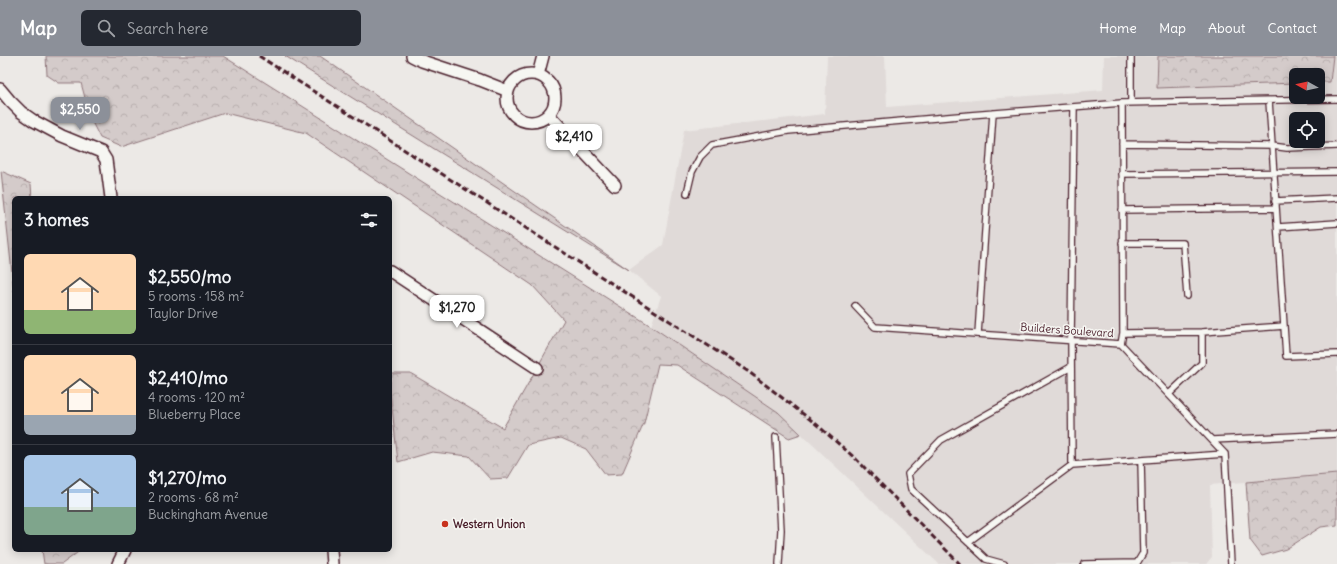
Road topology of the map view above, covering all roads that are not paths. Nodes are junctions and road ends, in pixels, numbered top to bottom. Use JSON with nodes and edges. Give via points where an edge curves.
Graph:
{"nodes":[{"id":1,"x":412,"y":56,"type":"edge"},
{"id":2,"x":543,"y":56,"type":"edge"},
{"id":3,"x":1131,"y":56,"type":"edge"},
{"id":4,"x":538,"y":75,"type":"junction"},
{"id":5,"x":0,"y":89,"type":"edge"},
{"id":6,"x":508,"y":91,"type":"junction"},
{"id":7,"x":1337,"y":99,"type":"edge"},
{"id":8,"x":1269,"y":101,"type":"junction"},
{"id":9,"x":1122,"y":103,"type":"junction"},
{"id":10,"x":1131,"y":103,"type":"junction"},
{"id":11,"x":1074,"y":107,"type":"junction"},
{"id":12,"x":993,"y":113,"type":"junction"},
{"id":13,"x":549,"y":115,"type":"junction"},
{"id":14,"x":1122,"y":144,"type":"junction"},
{"id":15,"x":1272,"y":146,"type":"junction"},
{"id":16,"x":1337,"y":146,"type":"edge"},
{"id":17,"x":1273,"y":172,"type":"junction"},
{"id":18,"x":1337,"y":172,"type":"edge"},
{"id":19,"x":1122,"y":174,"type":"junction"},
{"id":20,"x":615,"y":185,"type":"dead end"},
{"id":21,"x":687,"y":193,"type":"dead end"},
{"id":22,"x":111,"y":196,"type":"edge"},
{"id":23,"x":1337,"y":198,"type":"edge"},
{"id":24,"x":1275,"y":201,"type":"junction"},
{"id":25,"x":1276,"y":208,"type":"junction"},
{"id":26,"x":1122,"y":210,"type":"junction"},
{"id":27,"x":1337,"y":223,"type":"edge"},
{"id":28,"x":1278,"y":227,"type":"junction"},
{"id":29,"x":1122,"y":243,"type":"junction"},
{"id":30,"x":392,"y":272,"type":"edge"},
{"id":31,"x":1187,"y":296,"type":"dead end"},
{"id":32,"x":854,"y":306,"type":"dead end"},
{"id":33,"x":1284,"y":326,"type":"junction"},
{"id":34,"x":1202,"y":332,"type":"junction"},
{"id":35,"x":1123,"y":333,"type":"junction"},
{"id":36,"x":978,"y":334,"type":"junction"},
{"id":37,"x":1070,"y":340,"type":"junction"},
{"id":38,"x":1121,"y":344,"type":"junction"},
{"id":39,"x":1337,"y":354,"type":"edge"},
{"id":40,"x":1071,"y":367,"type":"junction"},
{"id":41,"x":537,"y":368,"type":"dead end"},
{"id":42,"x":1169,"y":394,"type":"junction"},
{"id":43,"x":1337,"y":434,"type":"edge"},
{"id":44,"x":776,"y":437,"type":"dead end"},
{"id":45,"x":1212,"y":440,"type":"junction"},
{"id":46,"x":1225,"y":454,"type":"junction"},
{"id":47,"x":1141,"y":460,"type":"junction"},
{"id":48,"x":1072,"y":465,"type":"junction"},
{"id":49,"x":968,"y":542,"type":"junction"},
{"id":50,"x":124,"y":552,"type":"edge"},
{"id":51,"x":331,"y":552,"type":"edge"},
{"id":52,"x":118,"y":564,"type":"edge"},
{"id":53,"x":332,"y":564,"type":"edge"},
{"id":54,"x":779,"y":564,"type":"edge"},
{"id":55,"x":1004,"y":564,"type":"edge"},
{"id":56,"x":1084,"y":564,"type":"edge"},
{"id":57,"x":1231,"y":564,"type":"edge"}],
"edges":[{"from":1,"to":6,"type":"street"},
{"from":2,"to":4,"type":"street"},
{"from":3,"to":10,"type":"lane"},
{"from":4,"to":6,"type":"street","via":[[524,75],[512,84]]},
{"from":4,"to":13,"type":"street","via":[[552,86],[555,93],[555,101]]},
{"from":5,"to":22,"type":"street","via":[[21,112],[34,121],[101,152],[106,160]]},
{"from":6,"to":13,"type":"street","via":[[511,112],[522,121],[543,119]]},
{"from":7,"to":8,"type":"lane"},
{"from":8,"to":10,"type":"lane"},
{"from":8,"to":15,"type":"lane"},
{"from":9,"to":10,"type":"lane"},
{"from":9,"to":11,"type":"lane"},
{"from":9,"to":14,"type":"lane"},
{"from":11,"to":12,"type":"lane"},
{"from":11,"to":37,"type":"lane"},
{"from":12,"to":21,"type":"lane","via":[[788,131],[712,145],[700,157],[692,172]]},
{"from":12,"to":36,"type":"lane"},
{"from":13,"to":20,"type":"street"},
{"from":14,"to":15,"type":"lane"},
{"from":14,"to":19,"type":"lane"},
{"from":15,"to":16,"type":"lane"},
{"from":15,"to":17,"type":"lane"},
{"from":17,"to":18,"type":"lane"},
{"from":17,"to":19,"type":"lane"},
{"from":17,"to":24,"type":"lane"},
{"from":19,"to":26,"type":"lane"},
{"from":23,"to":24,"type":"lane"},
{"from":24,"to":25,"type":"lane"},
{"from":25,"to":26,"type":"lane"},
{"from":25,"to":28,"type":"lane"},
{"from":26,"to":29,"type":"lane"},
{"from":27,"to":28,"type":"lane"},
{"from":28,"to":33,"type":"lane"},
{"from":29,"to":31,"type":"lane","via":[[1183,243]]},
{"from":29,"to":35,"type":"lane"},
{"from":30,"to":41,"type":"street"},
{"from":32,"to":36,"type":"lane","name":"Builders Boulevard","via":[[875,327]]},
{"from":33,"to":34,"type":"lane"},
{"from":33,"to":39,"type":"lane","via":[[1286,356]]},
{"from":34,"to":35,"type":"lane"},
{"from":34,"to":42,"type":"lane","via":[[1202,363]]},
{"from":35,"to":38,"type":"lane"},
{"from":36,"to":37,"type":"lane","name":"Builders Boulevard"},
{"from":37,"to":38,"type":"lane","name":"Builders Boulevard"},
{"from":37,"to":40,"type":"lane"},
{"from":38,"to":42,"type":"lane","name":"Builders Boulevard"},
{"from":40,"to":48,"type":"lane"},
{"from":40,"to":49,"type":"lane","via":[[941,440],[908,474],[911,489]]},
{"from":42,"to":45,"type":"lane","name":"Builders Boulevard"},
{"from":43,"to":45,"type":"lane"},
{"from":44,"to":54,"type":"lane","via":[[781,530]]},
{"from":45,"to":46,"type":"lane","name":"Builders Boulevard"},
{"from":46,"to":47,"type":"lane"},
{"from":46,"to":57,"type":"lane"},
{"from":47,"to":48,"type":"lane"},
{"from":47,"to":56,"type":"lane","via":[[1143,553],[1137,563]]},
{"from":48,"to":49,"type":"lane"},
{"from":49,"to":55,"type":"lane","via":[[986,559]]},
{"from":50,"to":52,"type":"street"},
{"from":51,"to":53,"type":"street"}]}
